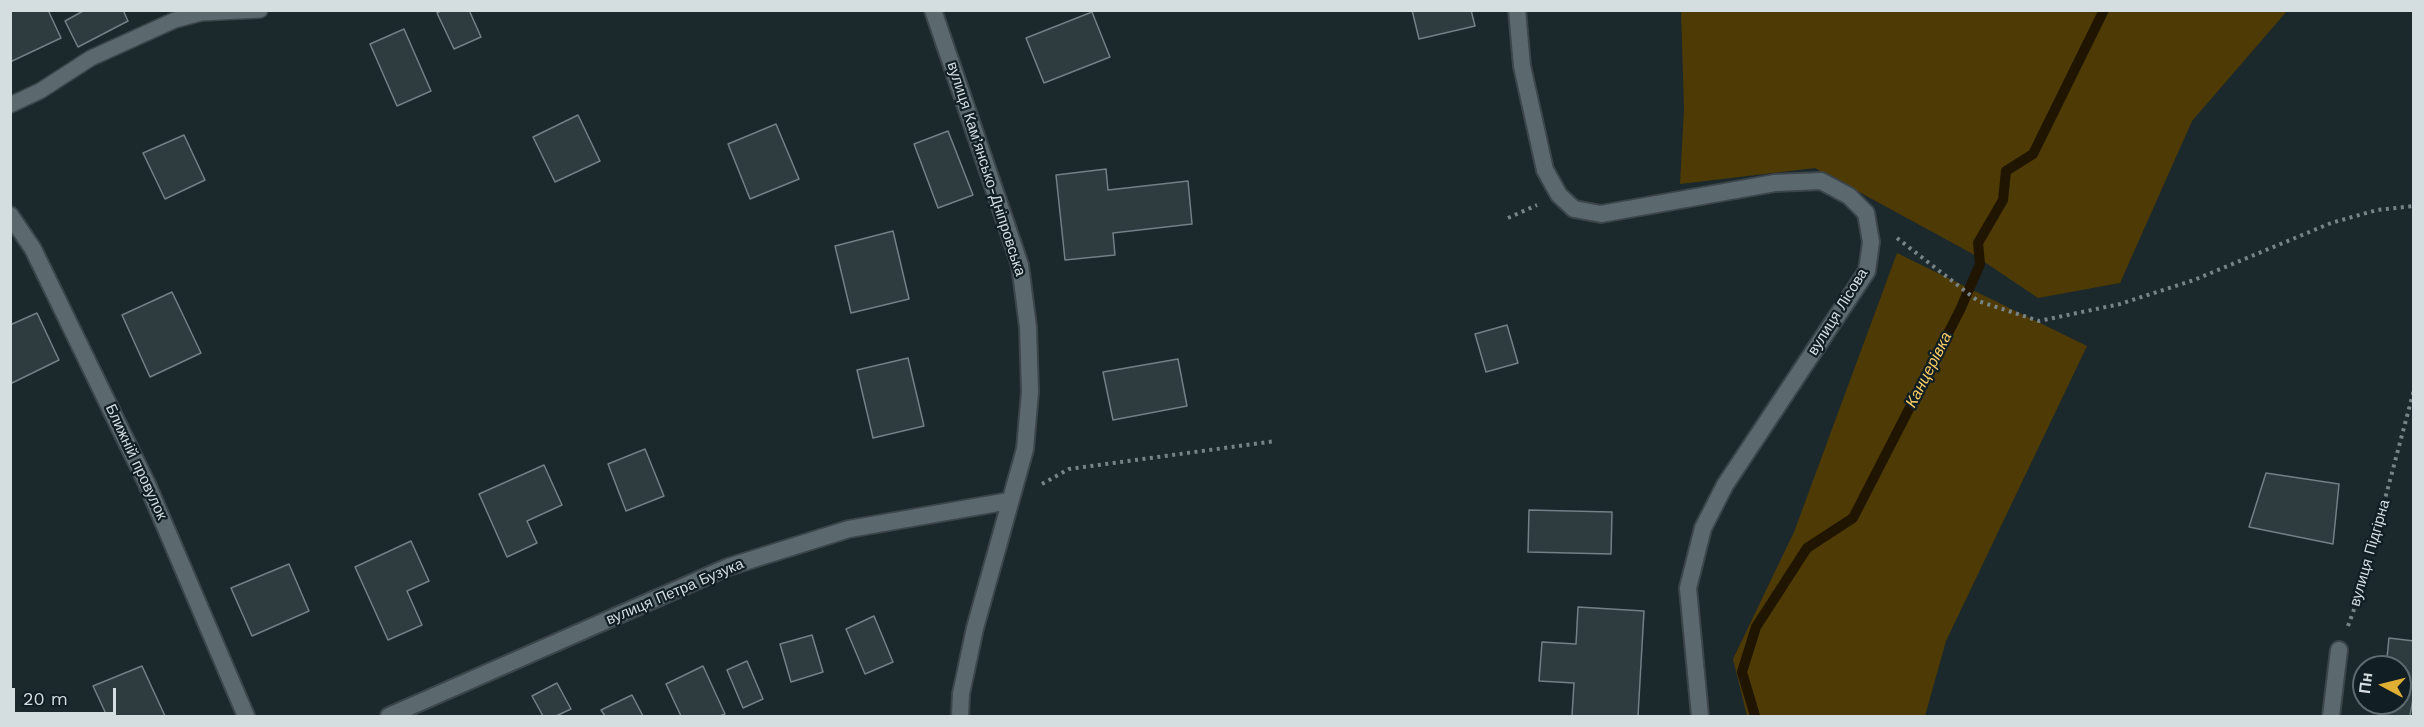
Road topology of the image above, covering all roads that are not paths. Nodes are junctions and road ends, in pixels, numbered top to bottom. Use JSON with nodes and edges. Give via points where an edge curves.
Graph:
{"nodes":[{"id":1,"x":260,"y":10,"type":"edge"},
{"id":2,"x":933,"y":10,"type":"edge"},
{"id":3,"x":1517,"y":10,"type":"edge"},
{"id":4,"x":10,"y":105,"type":"edge"},
{"id":5,"x":10,"y":215,"type":"edge"},
{"id":6,"x":1009,"y":501,"type":"junction"},
{"id":7,"x":2339,"y":650,"type":"road end"},
{"id":8,"x":246,"y":717,"type":"edge"},
{"id":9,"x":389,"y":717,"type":"edge"},
{"id":10,"x":960,"y":717,"type":"edge"},
{"id":11,"x":1700,"y":717,"type":"edge"},
{"id":12,"x":2331,"y":717,"type":"edge"}],
"edges":[{"from":1,"to":4,"type":"lane","via":[[201,13],[175,20],[91,58]]},
{"from":2,"to":6,"type":"street","name":"вулиця Кам’янсько-Дніпровська","via":[[1020,265],[1029,327],[1030,392],[1024,449]]},
{"from":3,"to":11,"type":"street","name":"вулиця Лісова","via":[[1522,66],[1545,170],[1559,195],[1574,209],[1601,214],[1774,183],[1821,181],[1849,196],[1866,213],[1871,242],[1867,271],[1725,485],[1703,528],[1688,588]]},
{"from":5,"to":8,"type":"street","name":"Ближній провулок","via":[[33,249],[147,484]]},
{"from":6,"to":9,"type":"street","name":"вулиця Петра Бузука","via":[[849,529],[728,567]]},
{"from":6,"to":10,"type":"street","name":"вулиця Кам’янсько-Дніпровська","via":[[975,628]]},
{"from":7,"to":12,"type":"street"}]}
